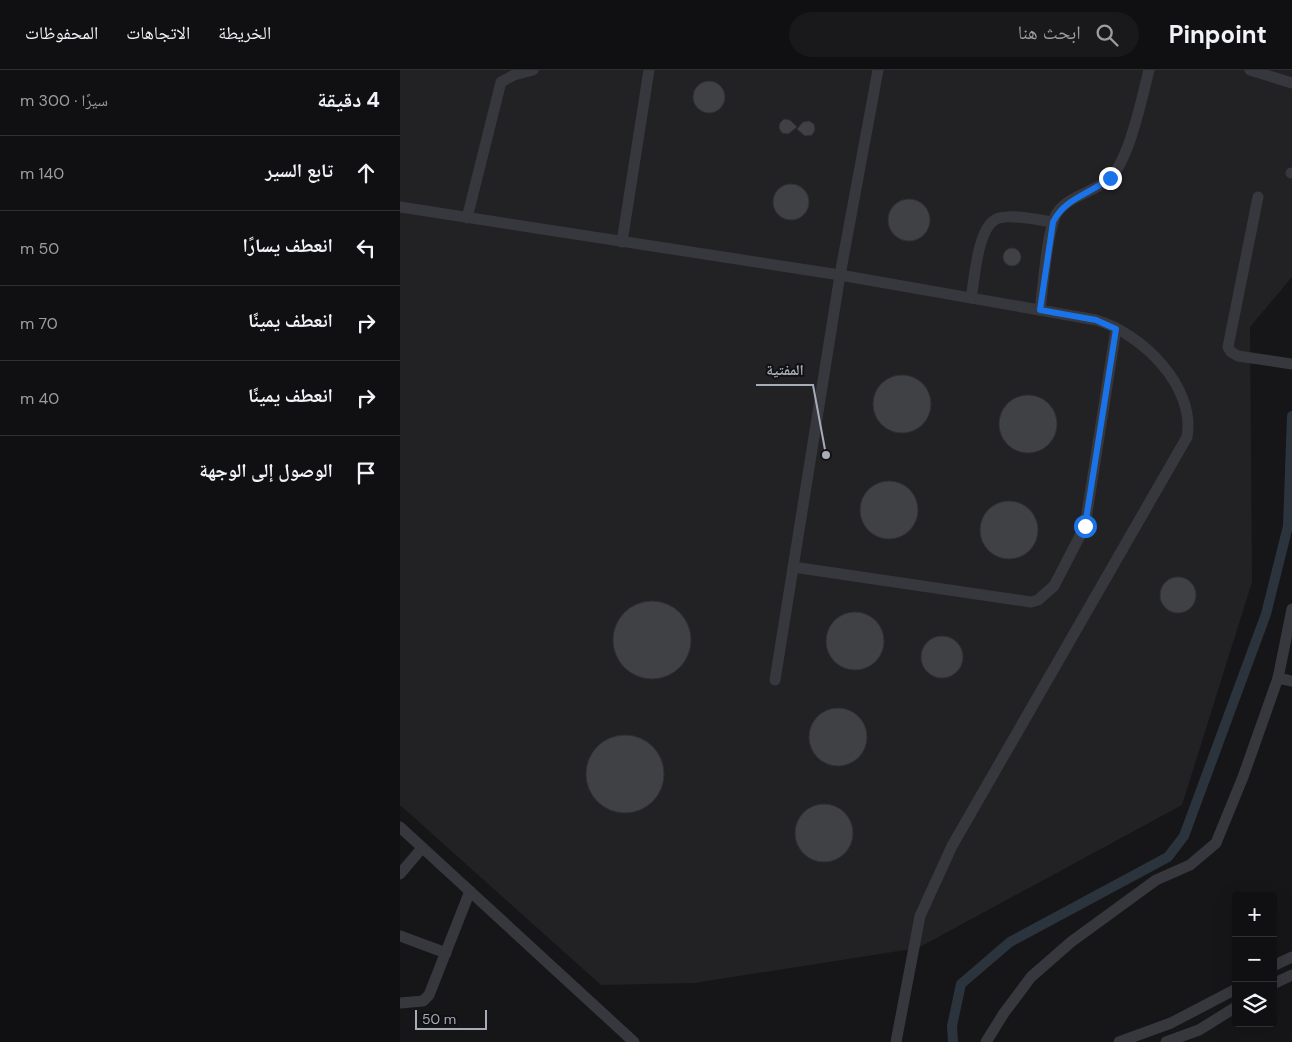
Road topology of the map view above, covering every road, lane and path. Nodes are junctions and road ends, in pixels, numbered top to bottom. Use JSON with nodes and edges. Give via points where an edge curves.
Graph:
{"nodes":[{"id":1,"x":533,"y":70,"type":"edge"},
{"id":2,"x":649,"y":70,"type":"edge"},
{"id":3,"x":878,"y":70,"type":"edge"},
{"id":4,"x":1149,"y":70,"type":"edge"},
{"id":5,"x":1250,"y":70,"type":"edge"},
{"id":6,"x":1292,"y":83,"type":"edge"},
{"id":7,"x":1258,"y":197,"type":"dead end"},
{"id":8,"x":400,"y":207,"type":"edge"},
{"id":9,"x":467,"y":218,"type":"junction"},
{"id":10,"x":1053,"y":222,"type":"junction"},
{"id":11,"x":622,"y":242,"type":"junction"},
{"id":12,"x":840,"y":276,"type":"junction"},
{"id":13,"x":971,"y":298,"type":"junction"},
{"id":14,"x":1040,"y":310,"type":"junction"},
{"id":15,"x":1116,"y":329,"type":"junction"},
{"id":16,"x":1289,"y":363,"type":"edge"},
{"id":17,"x":793,"y":567,"type":"junction"},
{"id":18,"x":1292,"y":609,"type":"edge"},
{"id":19,"x":1278,"y":678,"type":"junction"},
{"id":20,"x":775,"y":680,"type":"dead end"},
{"id":21,"x":1292,"y":681,"type":"edge"},
{"id":22,"x":400,"y":827,"type":"edge"},
{"id":23,"x":422,"y":848,"type":"junction"},
{"id":24,"x":400,"y":874,"type":"edge"},
{"id":25,"x":470,"y":890,"type":"junction"},
{"id":26,"x":400,"y":936,"type":"edge"},
{"id":27,"x":446,"y":953,"type":"junction"},
{"id":28,"x":1292,"y":957,"type":"edge"},
{"id":29,"x":1277,"y":964,"type":"edge"},
{"id":30,"x":1292,"y":975,"type":"edge"},
{"id":31,"x":1277,"y":982,"type":"edge"},
{"id":32,"x":1232,"y":991,"type":"edge"},
{"id":33,"x":400,"y":1003,"type":"edge"},
{"id":34,"x":1232,"y":1009,"type":"edge"},
{"id":35,"x":1199,"y":1030,"type":"junction"},
{"id":36,"x":1146,"y":1038,"type":"edge"},
{"id":37,"x":634,"y":1042,"type":"edge"},
{"id":38,"x":896,"y":1042,"type":"edge"},
{"id":39,"x":986,"y":1042,"type":"edge"},
{"id":40,"x":1119,"y":1042,"type":"edge"},
{"id":41,"x":1166,"y":1042,"type":"edge"},
{"id":42,"x":1197,"y":1042,"type":"edge"}],
"edges":[{"from":1,"to":9,"type":"street","via":[[501,82]]},
{"from":2,"to":11,"type":"street"},
{"from":3,"to":12,"type":"street"},
{"from":4,"to":10,"type":"street","via":[[1118,169],[1100,186],[1065,205]]},
{"from":5,"to":6,"type":"street"},
{"from":7,"to":16,"type":"street","via":[[1228,347],[1238,356]]},
{"from":8,"to":9,"type":"street"},
{"from":9,"to":11,"type":"street"},
{"from":10,"to":13,"type":"street","via":[[1006,218],[991,222],[983,233]]},
{"from":10,"to":14,"type":"street"},
{"from":11,"to":12,"type":"street"},
{"from":12,"to":13,"type":"street"},
{"from":12,"to":17,"type":"street"},
{"from":13,"to":14,"type":"street"},
{"from":14,"to":15,"type":"street","via":[[1096,320]]},
{"from":15,"to":17,"type":"street","via":[[1085,526],[1054,586],[1038,600],[1031,602]]},
{"from":15,"to":38,"type":"street","via":[[1170,372],[1188,412],[1186,437],[952,846],[920,916]]},
{"from":17,"to":20,"type":"street"},
{"from":18,"to":19,"type":"street"},
{"from":19,"to":21,"type":"street"},
{"from":19,"to":39,"type":"street","via":[[1216,843],[1190,865],[1156,880],[1071,942],[1031,977]]},
{"from":22,"to":23,"type":"street"},
{"from":23,"to":24,"type":"street"},
{"from":23,"to":25,"type":"street"},
{"from":25,"to":27,"type":"street"},
{"from":25,"to":37,"type":"street","via":[[546,964]]},
{"from":26,"to":27,"type":"street"},
{"from":27,"to":33,"type":"street","via":[[427,998]]},
{"from":28,"to":29,"type":"street"},
{"from":30,"to":31,"type":"street"},
{"from":32,"to":36,"type":"street"},
{"from":34,"to":35,"type":"street"},
{"from":35,"to":41,"type":"street"},
{"from":35,"to":42,"type":"street"},
{"from":36,"to":40,"type":"street"}]}
